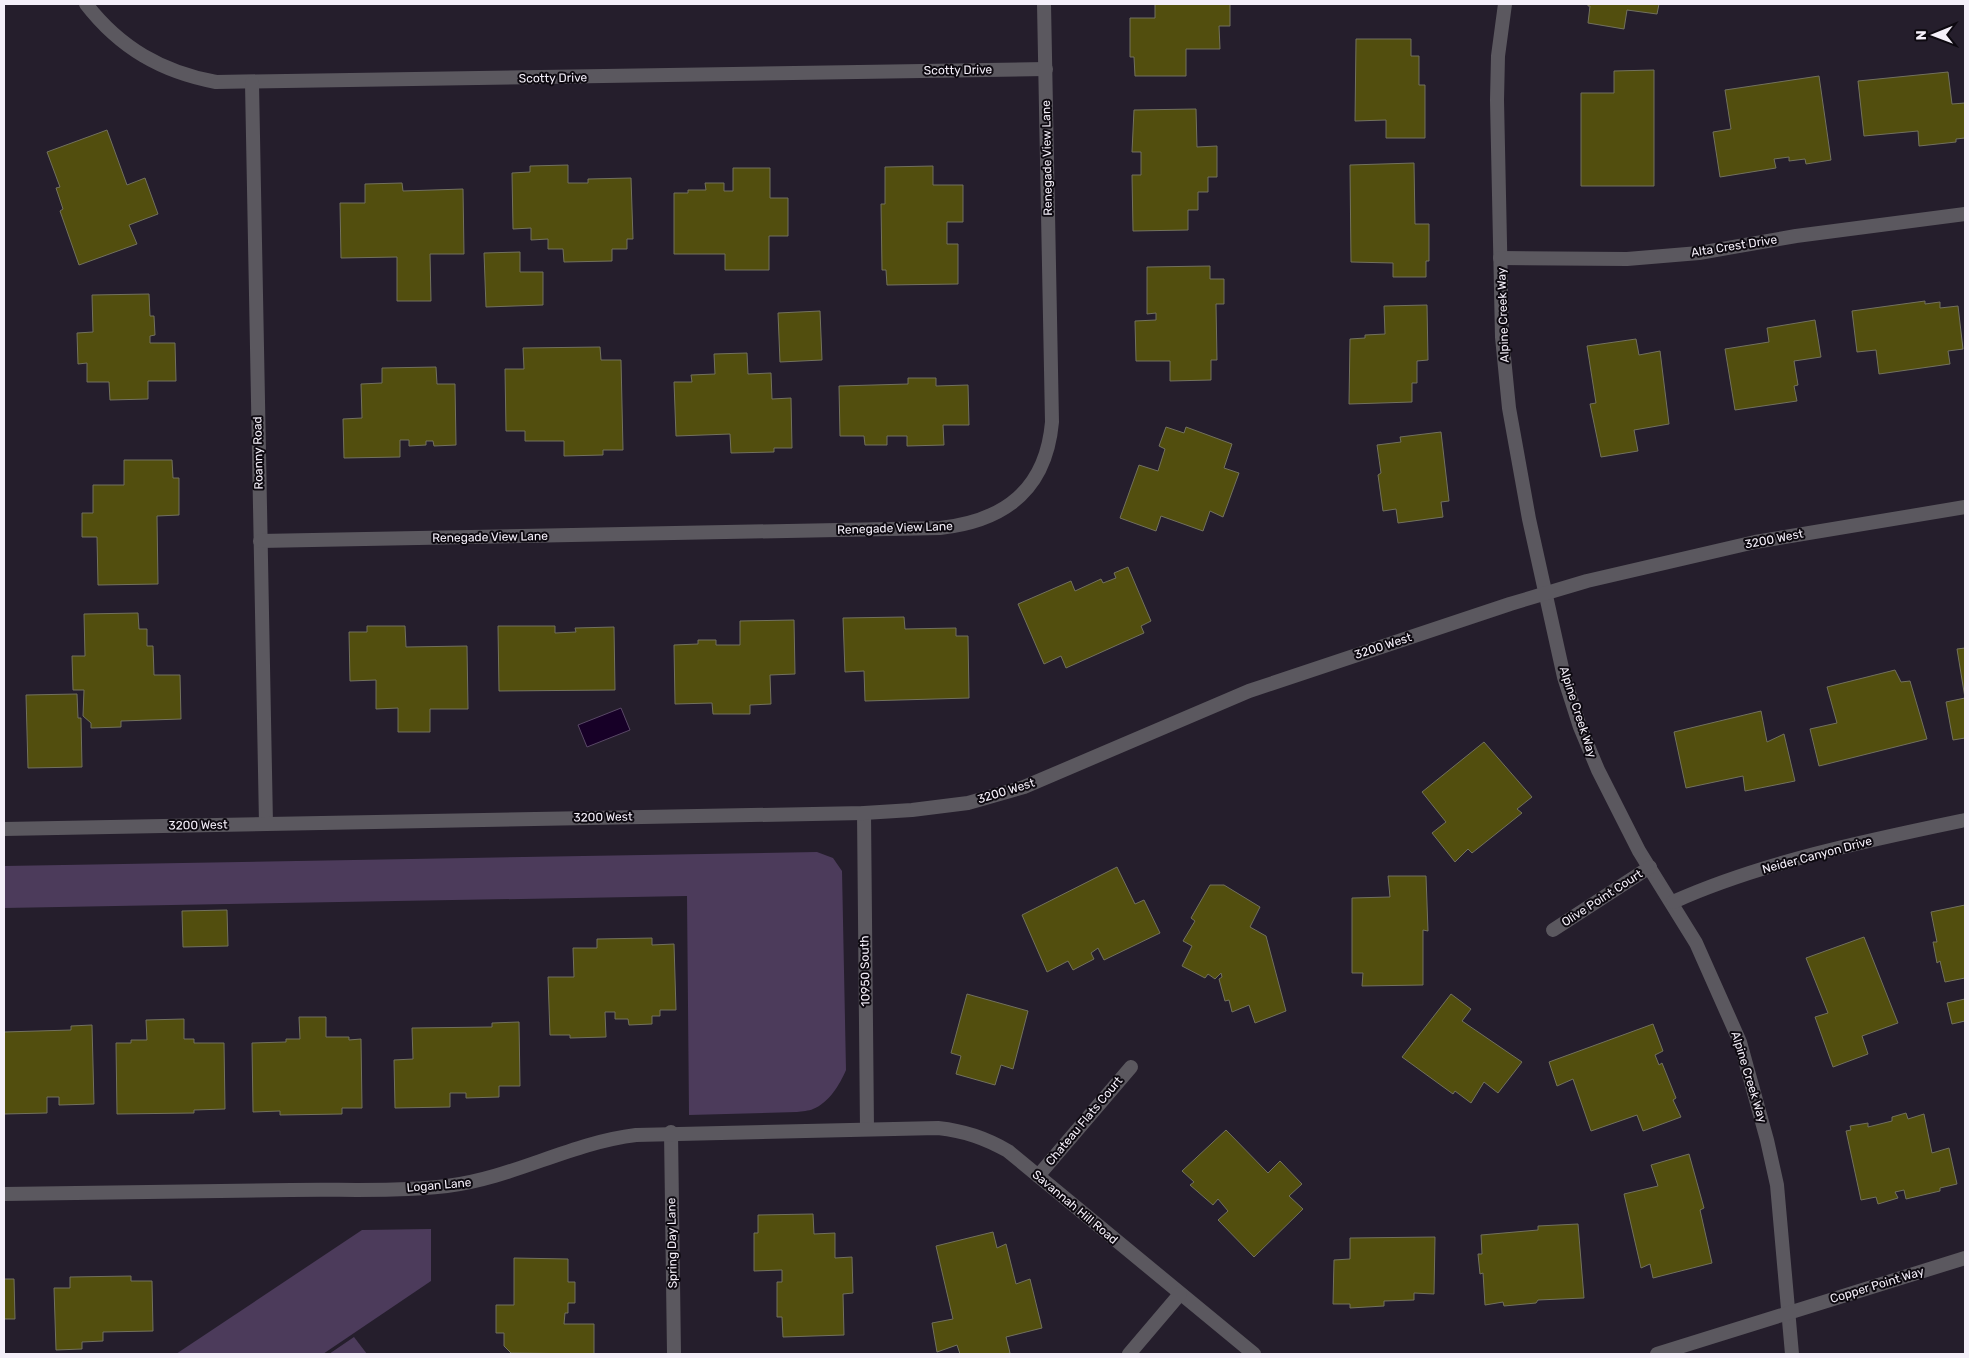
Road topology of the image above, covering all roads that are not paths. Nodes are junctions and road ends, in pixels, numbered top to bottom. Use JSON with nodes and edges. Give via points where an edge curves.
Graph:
{"nodes":[{"id":1,"x":86,"y":4,"type":"edge"},
{"id":2,"x":1044,"y":4,"type":"edge"},
{"id":3,"x":1505,"y":4,"type":"edge"},
{"id":4,"x":1046,"y":69,"type":"junction"},
{"id":5,"x":252,"y":83,"type":"junction"},
{"id":6,"x":1965,"y":214,"type":"edge"},
{"id":7,"x":1500,"y":258,"type":"junction"},
{"id":8,"x":1965,"y":507,"type":"edge"},
{"id":9,"x":260,"y":541,"type":"junction"},
{"id":10,"x":1547,"y":592,"type":"junction"},
{"id":11,"x":864,"y":813,"type":"junction"},
{"id":12,"x":1965,"y":820,"type":"edge"},
{"id":13,"x":266,"y":824,"type":"junction"},
{"id":14,"x":4,"y":828,"type":"edge"},
{"id":15,"x":1650,"y":867,"type":"junction"},
{"id":16,"x":1673,"y":902,"type":"junction"},
{"id":17,"x":1553,"y":930,"type":"dead end"},
{"id":18,"x":1131,"y":1066,"type":"dead end"},
{"id":19,"x":867,"y":1129,"type":"junction"},
{"id":20,"x":670,"y":1132,"type":"junction"},
{"id":21,"x":1038,"y":1176,"type":"junction"},
{"id":22,"x":4,"y":1194,"type":"edge"},
{"id":23,"x":1965,"y":1258,"type":"edge"},
{"id":24,"x":1180,"y":1294,"type":"junction"},
{"id":25,"x":1789,"y":1314,"type":"junction"},
{"id":26,"x":674,"y":1354,"type":"edge"},
{"id":27,"x":1129,"y":1354,"type":"edge"},
{"id":28,"x":1254,"y":1354,"type":"edge"},
{"id":29,"x":1657,"y":1354,"type":"edge"},
{"id":30,"x":1792,"y":1354,"type":"edge"}],
"edges":[{"from":1,"to":5,"type":"street","name":"Scotty Drive","via":[[122,42],[166,68],[216,82]]},
{"from":2,"to":4,"type":"street","name":"Renegade View Lane"},
{"from":3,"to":7,"type":"street","name":"Alpine Creek Way","via":[[1498,56],[1497,100]]},
{"from":4,"to":5,"type":"street","name":"Scotty Drive"},
{"from":4,"to":9,"type":"street","name":"Renegade View Lane","via":[[1052,422],[1050,442],[1035,479],[1004,509],[984,520],[940,528]]},
{"from":5,"to":9,"type":"street","name":"Roanny Road"},
{"from":6,"to":7,"type":"street","name":"Alta Crest Drive","via":[[1796,236],[1699,253],[1627,259]]},
{"from":7,"to":10,"type":"street","name":"Alpine Creek Way","via":[[1502,337],[1509,408],[1529,519]]},
{"from":8,"to":10,"type":"street","name":"3200 West","via":[[1755,542]]},
{"from":9,"to":13,"type":"street","name":"Roanny Road"},
{"from":10,"to":11,"type":"street","name":"3200 West","via":[[1249,691],[1024,787],[968,803]]},
{"from":10,"to":15,"type":"street","name":"Alpine Creek Way","via":[[1564,677],[1580,727],[1598,770]]},
{"from":11,"to":13,"type":"street","name":"3200 West"},
{"from":11,"to":19,"type":"street","name":"10950 South"},
{"from":12,"to":16,"type":"street","name":"Neider Canyon Drive","via":[[1894,835],[1759,871],[1711,885]]},
{"from":13,"to":14,"type":"street","name":"3200 West"},
{"from":15,"to":16,"type":"street","name":"Alpine Creek Way"},
{"from":15,"to":17,"type":"street","name":"Olive Point Court"},
{"from":16,"to":25,"type":"street","name":"Alpine Creek Way","via":[[1722,998],[1754,1088],[1777,1185]]},
{"from":18,"to":21,"type":"street","name":"Chateau Flats Court"},
{"from":19,"to":20,"type":"street","name":"Logan Lane"},
{"from":19,"to":21,"type":"street","name":"Savannah Hill Road","via":[[938,1128],[975,1134],[1008,1151]]},
{"from":20,"to":22,"type":"street","name":"Logan Lane","via":[[614,1138],[514,1172],[445,1186]]},
{"from":20,"to":26,"type":"street","name":"Spring Day Lane"},
{"from":21,"to":24,"type":"street","name":"Savannah Hill Road"},
{"from":23,"to":25,"type":"street","name":"Copper Point Way"},
{"from":24,"to":27,"type":"street"},
{"from":24,"to":28,"type":"street","name":"Savannah Hill Road"},
{"from":25,"to":29,"type":"street"},
{"from":25,"to":30,"type":"street","name":"Alpine Creek Way"}]}
